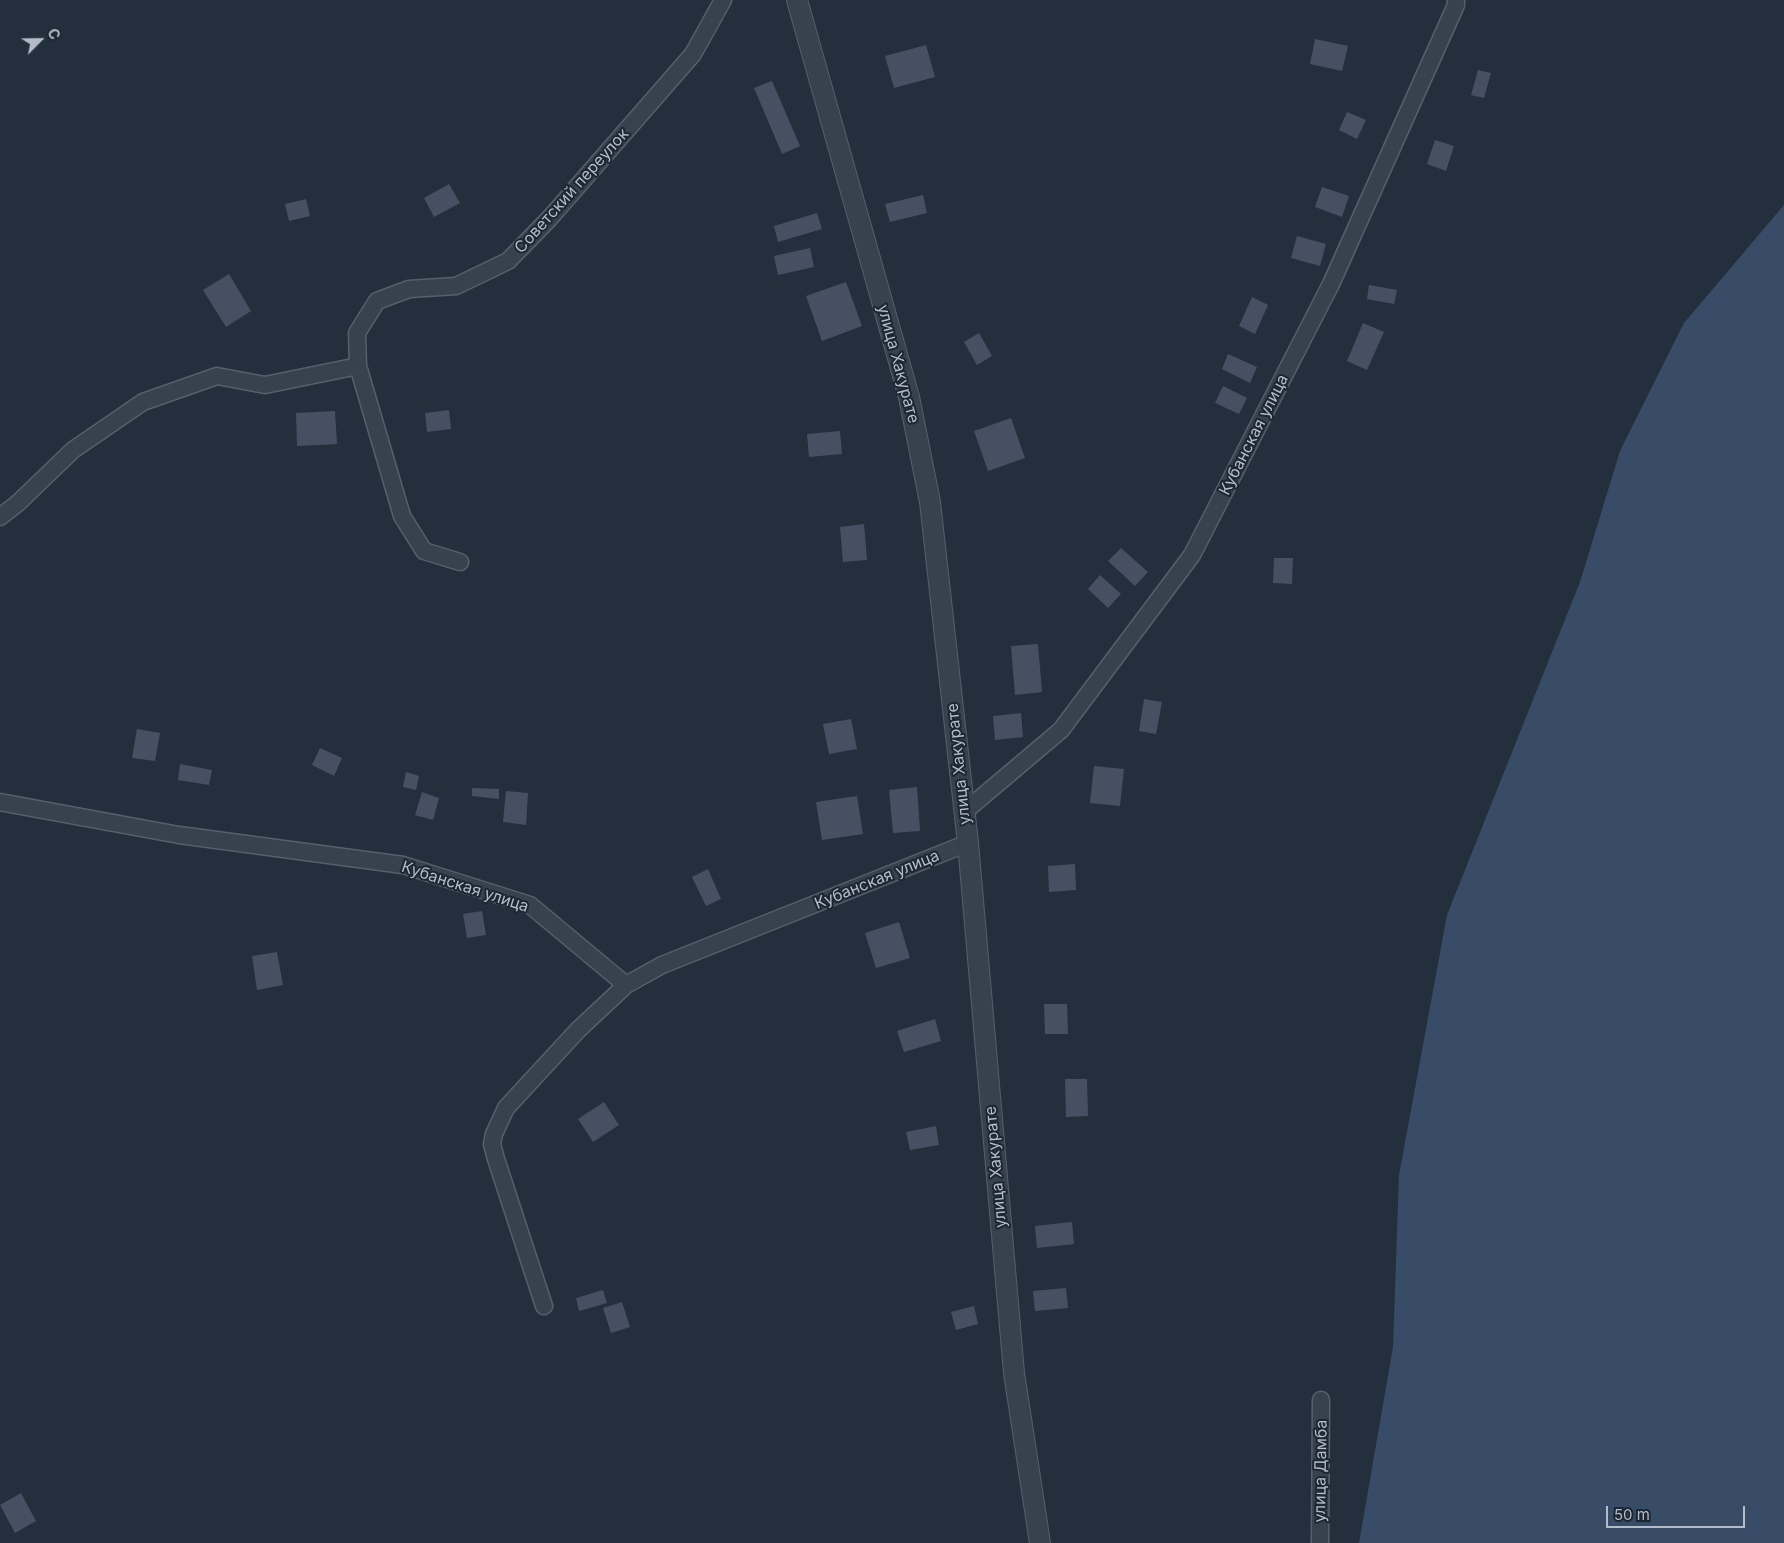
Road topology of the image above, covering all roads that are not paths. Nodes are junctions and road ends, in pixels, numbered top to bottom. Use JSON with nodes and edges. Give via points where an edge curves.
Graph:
{"nodes":[{"id":1,"x":723,"y":0,"type":"edge"},
{"id":2,"x":797,"y":0,"type":"edge"},
{"id":3,"x":1456,"y":0,"type":"edge"},
{"id":4,"x":358,"y":366,"type":"junction"},
{"id":5,"x":0,"y":517,"type":"edge"},
{"id":6,"x":460,"y":562,"type":"dead end"},
{"id":7,"x":0,"y":802,"type":"edge"},
{"id":8,"x":964,"y":812,"type":"junction"},
{"id":9,"x":968,"y":843,"type":"junction"},
{"id":10,"x":626,"y":985,"type":"junction"},
{"id":11,"x":544,"y":1306,"type":"dead end"},
{"id":12,"x":1321,"y":1400,"type":"dead end"},
{"id":13,"x":1040,"y":1543,"type":"edge"},
{"id":14,"x":1320,"y":1543,"type":"edge"}],
"edges":[{"from":1,"to":4,"type":"street","name":"Советский переулок","via":[[693,54],[550,219],[508,261],[456,286],[409,289],[377,301],[357,333]]},
{"from":2,"to":8,"type":"street","name":"улица Хакурате","via":[[908,398],[930,502]]},
{"from":3,"to":8,"type":"street","name":"Кубанская улица","via":[[1331,284],[1192,555],[1061,730]]},
{"from":4,"to":5,"type":"street","via":[[264,385],[216,376],[143,402],[73,450]]},
{"from":4,"to":6,"type":"street","name":"Советский переулок","via":[[402,516],[424,551]]},
{"from":7,"to":10,"type":"street","name":"Кубанская улица","via":[[179,835],[403,865],[530,906]]},
{"from":8,"to":9,"type":"street","name":"улица Хакурате"},
{"from":9,"to":10,"type":"street","name":"Кубанская улица","via":[[662,965]]},
{"from":9,"to":13,"type":"street","name":"улица Хакурате","via":[[1014,1373]]},
{"from":10,"to":11,"type":"street","via":[[578,1030],[506,1108],[494,1134],[492,1144],[496,1159]]},
{"from":12,"to":14,"type":"street","name":"улица Дамба"}]}
